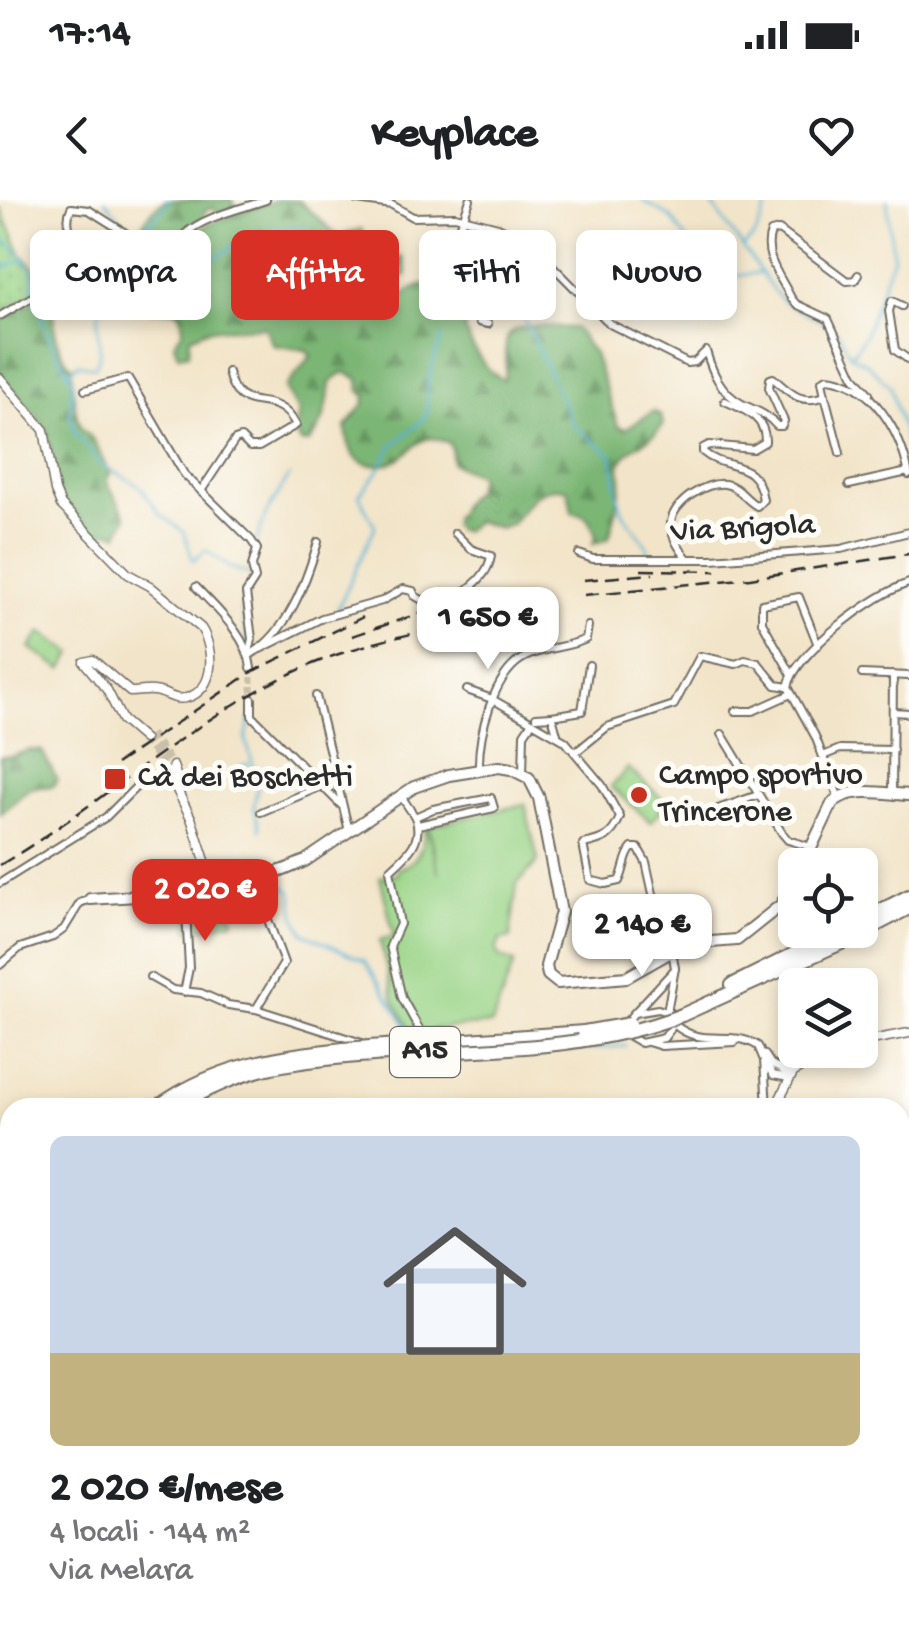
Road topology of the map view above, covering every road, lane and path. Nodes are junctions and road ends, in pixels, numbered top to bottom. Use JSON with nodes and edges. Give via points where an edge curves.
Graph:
{"nodes":[{"id":1,"x":266,"y":200,"type":"edge"},
{"id":2,"x":357,"y":200,"type":"edge"},
{"id":3,"x":470,"y":200,"type":"edge"},
{"id":4,"x":465,"y":219,"type":"junction"},
{"id":5,"x":858,"y":275,"type":"dead end"},
{"id":6,"x":902,"y":306,"type":"dead end"},
{"id":7,"x":0,"y":316,"type":"edge"},
{"id":8,"x":488,"y":324,"type":"dead end"},
{"id":9,"x":909,"y":360,"type":"edge"},
{"id":10,"x":228,"y":372,"type":"dead end"},
{"id":11,"x":0,"y":378,"type":"edge"},
{"id":12,"x":85,"y":390,"type":"dead end"},
{"id":13,"x":825,"y":396,"type":"junction"},
{"id":14,"x":872,"y":399,"type":"junction"},
{"id":15,"x":725,"y":402,"type":"dead end"},
{"id":16,"x":840,"y":453,"type":"dead end"},
{"id":17,"x":909,"y":474,"type":"edge"},
{"id":18,"x":849,"y":485,"type":"dead end"},
{"id":19,"x":201,"y":492,"type":"junction"},
{"id":20,"x":909,"y":532,"type":"edge"},
{"id":21,"x":454,"y":533,"type":"dead end"},
{"id":22,"x":318,"y":542,"type":"dead end"},
{"id":23,"x":579,"y":554,"type":"dead end"},
{"id":24,"x":688,"y":560,"type":"junction"},
{"id":25,"x":909,"y":583,"type":"edge"},
{"id":26,"x":196,"y":587,"type":"dead end"},
{"id":27,"x":588,"y":626,"type":"dead end"},
{"id":28,"x":819,"y":646,"type":"junction"},
{"id":29,"x":260,"y":649,"type":"junction"},
{"id":30,"x":250,"y":653,"type":"junction"},
{"id":31,"x":589,"y":665,"type":"dead end"},
{"id":32,"x":251,"y":668,"type":"tunnel mouth"},
{"id":33,"x":862,"y":674,"type":"dead end"},
{"id":34,"x":792,"y":675,"type":"junction"},
{"id":35,"x":894,"y":675,"type":"junction"},
{"id":36,"x":909,"y":676,"type":"edge"},
{"id":37,"x":467,"y":690,"type":"dead end"},
{"id":38,"x":789,"y":690,"type":"junction"},
{"id":39,"x":316,"y":696,"type":"dead end"},
{"id":40,"x":252,"y":699,"type":"tunnel mouth"},
{"id":41,"x":492,"y":699,"type":"junction"},
{"id":42,"x":735,"y":712,"type":"dead end"},
{"id":43,"x":893,"y":712,"type":"junction"},
{"id":44,"x":909,"y":713,"type":"edge"},
{"id":45,"x":552,"y":716,"type":"junction"},
{"id":46,"x":536,"y":717,"type":"dead end"},
{"id":47,"x":530,"y":724,"type":"dead end"},
{"id":48,"x":722,"y":734,"type":"dead end"},
{"id":49,"x":144,"y":736,"type":"tunnel mouth"},
{"id":50,"x":557,"y":736,"type":"junction"},
{"id":51,"x":892,"y":750,"type":"junction"},
{"id":52,"x":576,"y":752,"type":"junction"},
{"id":53,"x":823,"y":756,"type":"junction"},
{"id":54,"x":170,"y":769,"type":"tunnel mouth"},
{"id":55,"x":478,"y":770,"type":"junction"},
{"id":56,"x":523,"y":775,"type":"junction"},
{"id":57,"x":146,"y":777,"type":"dead end"},
{"id":58,"x":322,"y":786,"type":"junction"},
{"id":59,"x":892,"y":794,"type":"junction"},
{"id":60,"x":400,"y":795,"type":"junction"},
{"id":61,"x":758,"y":795,"type":"junction"},
{"id":62,"x":909,"y":795,"type":"edge"},
{"id":63,"x":838,"y":796,"type":"junction"},
{"id":64,"x":341,"y":805,"type":"junction"},
{"id":65,"x":718,"y":809,"type":"dead end"},
{"id":66,"x":262,"y":812,"type":"dead end"},
{"id":67,"x":417,"y":821,"type":"junction"},
{"id":68,"x":349,"y":831,"type":"junction"},
{"id":69,"x":812,"y":847,"type":"joint"},
{"id":70,"x":252,"y":878,"type":"junction"},
{"id":71,"x":0,"y":883,"type":"edge"},
{"id":72,"x":214,"y":888,"type":"junction"},
{"id":73,"x":909,"y":896,"type":"edge"},
{"id":74,"x":90,"y":899,"type":"joint"},
{"id":75,"x":778,"y":907,"type":"edge"},
{"id":76,"x":909,"y":908,"type":"edge"},
{"id":77,"x":878,"y":912,"type":"edge"},
{"id":78,"x":909,"y":917,"type":"edge"},
{"id":79,"x":878,"y":921,"type":"edge"},
{"id":80,"x":878,"y":926,"type":"edge"},
{"id":81,"x":818,"y":948,"type":"edge"},
{"id":82,"x":669,"y":951,"type":"junction"},
{"id":83,"x":0,"y":965,"type":"edge"},
{"id":84,"x":675,"y":968,"type":"junction"},
{"id":85,"x":150,"y":977,"type":"dead end"},
{"id":86,"x":184,"y":992,"type":"junction"},
{"id":87,"x":256,"y":1009,"type":"junction"},
{"id":88,"x":676,"y":1015,"type":"junction"},
{"id":89,"x":631,"y":1017,"type":"junction"},
{"id":90,"x":605,"y":1033,"type":"junction"},
{"id":91,"x":909,"y":1033,"type":"edge"},
{"id":92,"x":629,"y":1036,"type":"junction"},
{"id":93,"x":878,"y":1039,"type":"edge"},
{"id":94,"x":746,"y":1040,"type":"junction"},
{"id":95,"x":647,"y":1042,"type":"junction"},
{"id":96,"x":424,"y":1047,"type":"junction"},
{"id":97,"x":760,"y":1050,"type":"junction"},
{"id":98,"x":764,"y":1060,"type":"junction"},
{"id":99,"x":800,"y":1068,"type":"edge"},
{"id":100,"x":790,"y":1077,"type":"junction"},
{"id":101,"x":173,"y":1098,"type":"edge"},
{"id":102,"x":191,"y":1098,"type":"edge"},
{"id":103,"x":766,"y":1098,"type":"edge"},
{"id":104,"x":780,"y":1098,"type":"edge"}],
"edges":[{"from":1,"to":7,"type":"street","via":[[185,234],[150,276],[133,265],[127,234],[89,210],[71,208],[68,226],[85,278],[44,290]]},
{"from":2,"to":4,"type":"street","via":[[392,205],[413,217]]},
{"from":3,"to":4,"type":"street"},
{"from":4,"to":8,"type":"street","via":[[457,258],[479,322]]},
{"from":4,"to":13,"type":"street","via":[[528,242],[627,334],[687,362],[706,351],[715,378],[777,426],[784,421],[770,378],[796,398]]},
{"from":5,"to":14,"type":"street","via":[[847,281],[779,230],[768,238],[768,252],[792,298],[828,319]]},
{"from":6,"to":9,"type":"street","via":[[892,301],[889,316],[896,350]]},
{"from":10,"to":19,"type":"street","via":[[238,396],[279,406],[296,425],[259,447],[235,440]]},
{"from":11,"to":49,"type":"street","via":[[44,430],[61,506],[128,574],[206,637],[210,670],[198,691],[185,698],[130,692],[94,660],[84,662],[122,720]]},
{"from":12,"to":19,"type":"street","via":[[128,378],[178,466]]},
{"from":13,"to":14,"type":"street","via":[[822,381],[831,377]]},
{"from":13,"to":16,"type":"street"},
{"from":14,"to":17,"type":"street"},
{"from":15,"to":24,"type":"street","via":[[753,414],[764,428],[764,442],[753,449],[709,445],[703,452],[750,471],[763,500],[757,506],[721,483],[694,494],[671,520]]},
{"from":17,"to":18,"type":"street"},
{"from":19,"to":30,"type":"street","via":[[257,548],[256,579],[246,593]]},
{"from":20,"to":24,"type":"street","name":"Via Brigola","via":[[840,549]]},
{"from":21,"to":29,"type":"street","via":[[491,556],[480,578],[456,596],[429,604],[402,589]]},
{"from":22,"to":29,"type":"street","via":[[306,584]]},
{"from":23,"to":24,"type":"street","name":"Via Brigola","via":[[593,560]]},
{"from":25,"to":28,"type":"street","via":[[864,605]]},
{"from":26,"to":30,"type":"street"},
{"from":27,"to":41,"type":"street","via":[[586,640],[512,664]]},
{"from":28,"to":34,"type":"street"},
{"from":28,"to":34,"type":"street","via":[[799,597],[762,604],[762,622]]},
{"from":29,"to":30,"type":"street"},
{"from":30,"to":32,"type":"street"},
{"from":31,"to":45,"type":"street","via":[[582,710]]},
{"from":33,"to":35,"type":"street"},
{"from":34,"to":38,"type":"street"},
{"from":35,"to":36,"type":"street"},
{"from":35,"to":43,"type":"street"},
{"from":37,"to":41,"type":"street"},
{"from":38,"to":42,"type":"street","via":[[753,711]]},
{"from":38,"to":52,"type":"street","via":[[776,685],[758,662],[700,656],[674,705],[608,727]]},
{"from":38,"to":53,"type":"street"},
{"from":39,"to":64,"type":"street"},
{"from":40,"to":58,"type":"street","via":[[252,716]]},
{"from":41,"to":50,"type":"street"},
{"from":41,"to":55,"type":"street"},
{"from":43,"to":44,"type":"street"},
{"from":43,"to":51,"type":"street"},
{"from":45,"to":46,"type":"street"},
{"from":45,"to":50,"type":"street"},
{"from":47,"to":56,"type":"street"},
{"from":48,"to":61,"type":"street"},
{"from":50,"to":52,"type":"street"},
{"from":51,"to":53,"type":"street","via":[[840,748]]},
{"from":51,"to":59,"type":"street"},
{"from":52,"to":82,"type":"street","via":[[620,817],[603,840],[582,844],[590,880],[618,881],[628,852],[638,848]]},
{"from":53,"to":63,"type":"street"},
{"from":54,"to":72,"type":"street"},
{"from":55,"to":56,"type":"main road","via":[[499,767]]},
{"from":55,"to":60,"type":"main road"},
{"from":56,"to":82,"type":"main road","via":[[538,792],[560,903],[548,974],[558,982],[614,979]]},
{"from":57,"to":71,"type":"street","via":[[106,816]]},
{"from":58,"to":64,"type":"street"},
{"from":58,"to":66,"type":"street"},
{"from":59,"to":62,"type":"main road"},
{"from":59,"to":63,"type":"main road"},
{"from":60,"to":67,"type":"street"},
{"from":60,"to":68,"type":"main road"},
{"from":61,"to":65,"type":"street"},
{"from":61,"to":69,"type":"street","via":[[788,840]]},
{"from":63,"to":69,"type":"main road"},
{"from":64,"to":68,"type":"street"},
{"from":67,"to":67,"type":"street","via":[[433,809],[492,798],[494,808]]},
{"from":67,"to":96,"type":"street","via":[[418,840],[390,870],[400,924],[390,946],[402,998]]},
{"from":68,"to":70,"type":"main road","via":[[295,866]]},
{"from":70,"to":72,"type":"main road"},
{"from":70,"to":87,"type":"street","via":[[284,963]]},
{"from":72,"to":74,"type":"main road"},
{"from":72,"to":86,"type":"street","via":[[186,910]]},
{"from":73,"to":77,"type":"highway"},
{"from":74,"to":83,"type":"street","via":[[64,929],[20,948]]},
{"from":75,"to":82,"type":"main road","via":[[736,940]]},
{"from":76,"to":79,"type":"highway","name":"A15"},
{"from":78,"to":80,"type":"highway"},
{"from":81,"to":88,"type":"highway","name":"A15","number":"A15"},
{"from":82,"to":84,"type":"street"},
{"from":84,"to":88,"type":"street"},
{"from":84,"to":89,"type":"street"},
{"from":85,"to":86,"type":"street"},
{"from":86,"to":87,"type":"street"},
{"from":87,"to":96,"type":"street","via":[[388,1049]]},
{"from":88,"to":89,"type":"street","via":[[658,1009]]},
{"from":88,"to":94,"type":"street","via":[[691,1037]]},
{"from":88,"to":95,"type":"street","via":[[664,1038]]},
{"from":88,"to":101,"type":"highway","name":"A15","number":"A15","bridge":true,"via":[[584,1032],[270,1059],[208,1078]]},
{"from":88,"to":102,"type":"highway","name":"A15","number":"A15","bridge":true,"via":[[653,1027],[583,1042],[272,1068]]},
{"from":89,"to":90,"type":"street"},
{"from":89,"to":92,"type":"street"},
{"from":90,"to":92,"type":"street"},
{"from":90,"to":96,"type":"street"},
{"from":91,"to":93,"type":"street"},
{"from":92,"to":95,"type":"street"},
{"from":94,"to":95,"type":"street"},
{"from":94,"to":97,"type":"street"},
{"from":97,"to":98,"type":"street"},
{"from":97,"to":100,"type":"street"},
{"from":98,"to":100,"type":"street","via":[[773,1076]]},
{"from":98,"to":103,"type":"street"},
{"from":99,"to":100,"type":"street"},
{"from":100,"to":104,"type":"street"}]}
